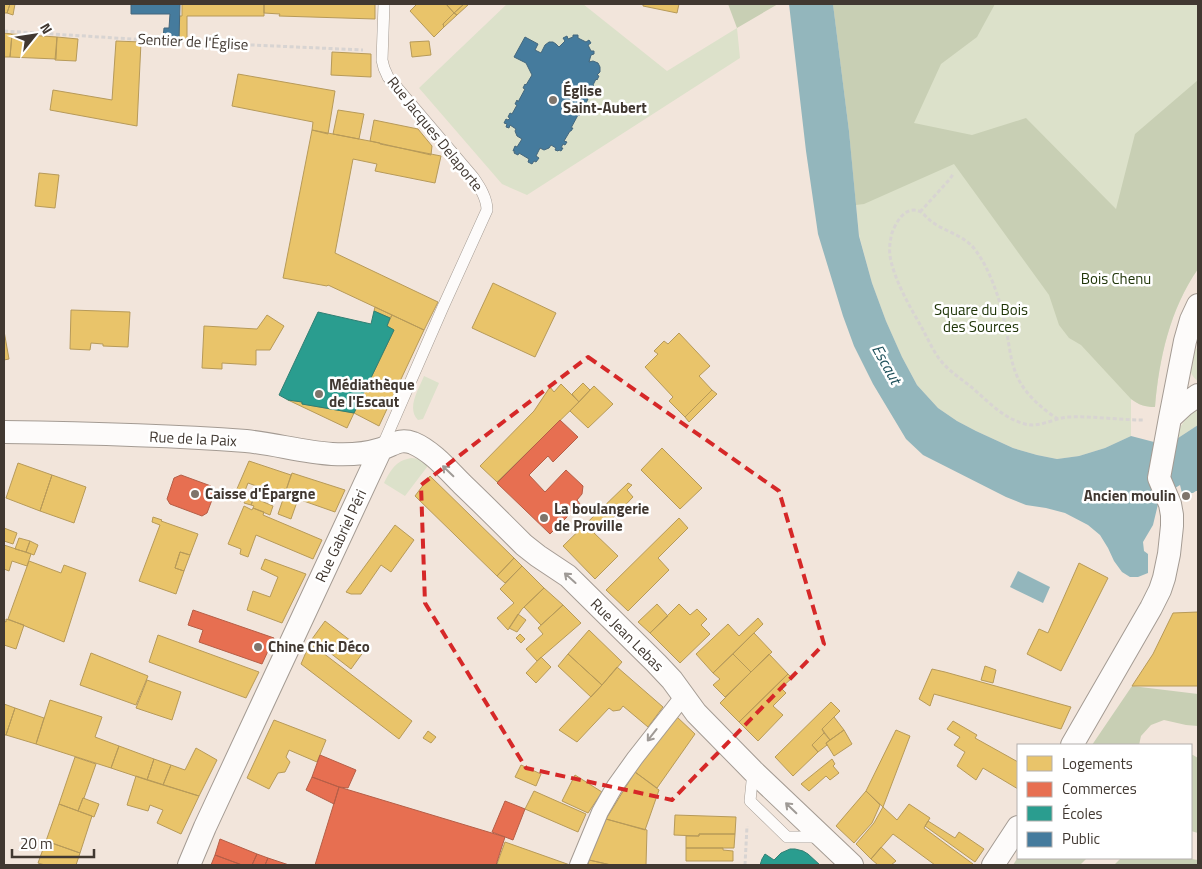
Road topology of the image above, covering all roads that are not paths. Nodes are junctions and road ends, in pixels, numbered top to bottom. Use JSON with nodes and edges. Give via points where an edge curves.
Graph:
{"nodes":[{"id":1,"x":384,"y":4,"type":"edge"},
{"id":2,"x":487,"y":204,"type":"joint"},
{"id":3,"x":1196,"y":316,"type":"edge"},
{"id":4,"x":1198,"y":394,"type":"edge"},
{"id":5,"x":1168,"y":428,"type":"junction"},
{"id":6,"x":4,"y":432,"type":"edge"},
{"id":7,"x":381,"y":449,"type":"junction"},
{"id":8,"x":683,"y":697,"type":"junction"},
{"id":9,"x":1073,"y":744,"type":"edge"},
{"id":10,"x":1017,"y":829,"type":"edge"},
{"id":11,"x":189,"y":865,"type":"edge"},
{"id":12,"x":578,"y":865,"type":"edge"},
{"id":13,"x":852,"y":865,"type":"edge"},
{"id":14,"x":993,"y":865,"type":"edge"}],
"edges":[{"from":1,"to":2,"type":"lane","name":"Rue Jacques Delaporte","via":[[383,51],[388,77],[473,178]]},
{"from":2,"to":7,"type":"lane","name":"Rue Gabriel Péri"},
{"from":3,"to":5,"type":"street","via":[[1185,341]]},
{"from":4,"to":5,"type":"street","via":[[1184,405]]},
{"from":5,"to":9,"type":"street","via":[[1160,478],[1172,514],[1167,565],[1160,590]]},
{"from":6,"to":7,"type":"street","name":"Rue de la Paix","via":[[248,441],[331,454]]},
{"from":8,"to":7,"type":"street","name":"Rue Jean Lebas","one_way":true,"via":[[656,662],[568,576],[524,545],[428,452],[401,441]]},
{"from":7,"to":11,"type":"street","name":"Rue Gabriel Péri"},
{"from":8,"to":12,"type":"street","one_way":true,"via":[[615,786],[600,812]]},
{"from":13,"to":8,"type":"street","name":"Rue Jean Lebas","one_way":true,"via":[[753,771]]},
{"from":10,"to":14,"type":"street"}]}
